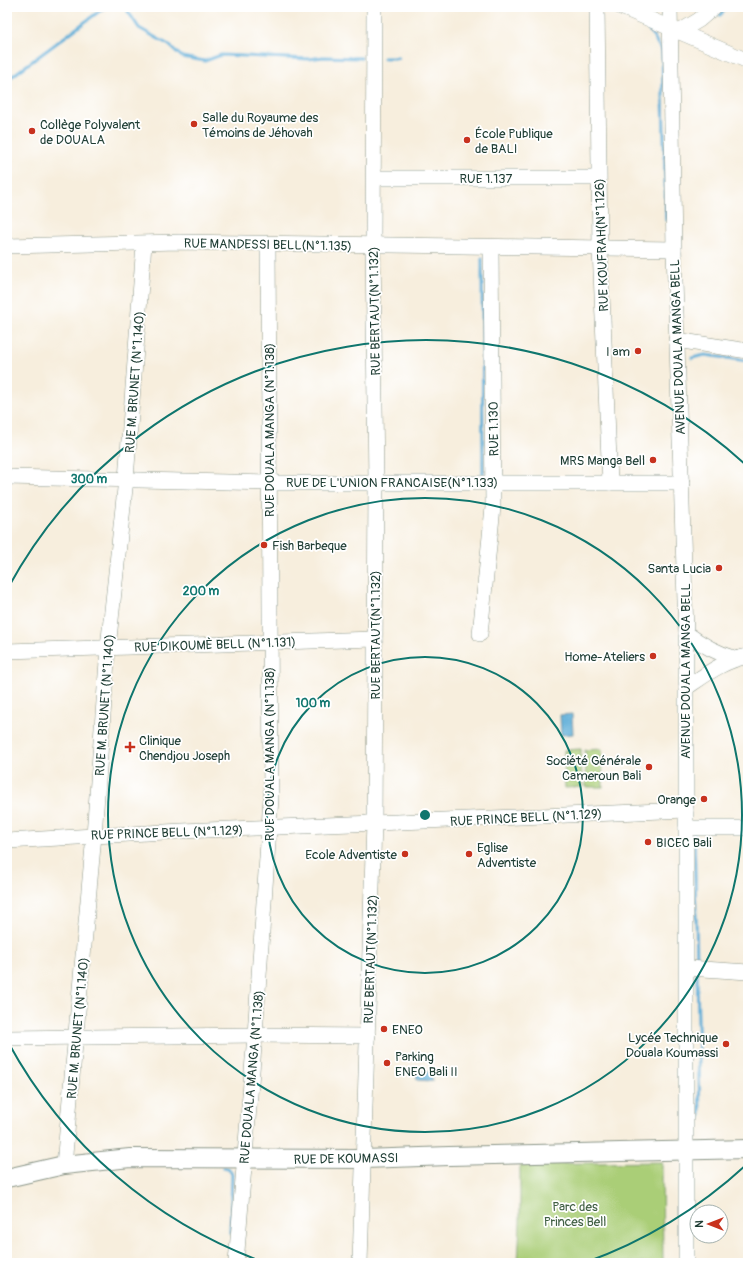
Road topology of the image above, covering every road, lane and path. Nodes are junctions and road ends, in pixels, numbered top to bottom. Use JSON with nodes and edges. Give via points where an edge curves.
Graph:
{"nodes":[{"id":1,"x":374,"y":7,"type":"edge"},
{"id":2,"x":597,"y":7,"type":"edge"},
{"id":3,"x":621,"y":7,"type":"edge"},
{"id":4,"x":670,"y":7,"type":"edge"},
{"id":5,"x":714,"y":7,"type":"edge"},
{"id":6,"x":675,"y":30,"type":"junction"},
{"id":7,"x":748,"y":60,"type":"edge"},
{"id":8,"x":374,"y":178,"type":"junction"},
{"id":9,"x":598,"y":178,"type":"junction"},
{"id":10,"x":144,"y":244,"type":"junction"},
{"id":11,"x":268,"y":244,"type":"junction"},
{"id":12,"x":7,"y":246,"type":"edge"},
{"id":13,"x":373,"y":246,"type":"junction"},
{"id":14,"x":491,"y":247,"type":"junction"},
{"id":15,"x":600,"y":248,"type":"junction"},
{"id":16,"x":674,"y":249,"type":"junction"},
{"id":17,"x":676,"y":340,"type":"junction"},
{"id":18,"x":748,"y":351,"type":"edge"},
{"id":19,"x":7,"y":477,"type":"edge"},
{"id":20,"x":126,"y":479,"type":"junction"},
{"id":21,"x":376,"y":482,"type":"junction"},
{"id":22,"x":494,"y":482,"type":"junction"},
{"id":23,"x":270,"y":483,"type":"junction"},
{"id":24,"x":610,"y":483,"type":"junction"},
{"id":25,"x":682,"y":483,"type":"junction"},
{"id":26,"x":686,"y":633,"type":"junction"},
{"id":27,"x":480,"y":634,"type":"dead end"},
{"id":28,"x":375,"y":639,"type":"junction"},
{"id":29,"x":269,"y":641,"type":"junction"},
{"id":30,"x":108,"y":648,"type":"junction"},
{"id":31,"x":7,"y":651,"type":"edge"},
{"id":32,"x":741,"y":657,"type":"edge"},
{"id":33,"x":686,"y":688,"type":"junction"},
{"id":34,"x":686,"y":810,"type":"junction"},
{"id":35,"x":374,"y":824,"type":"junction"},
{"id":36,"x":270,"y":828,"type":"junction"},
{"id":37,"x":686,"y":828,"type":"junction"},
{"id":38,"x":748,"y":828,"type":"edge"},
{"id":39,"x":94,"y":835,"type":"junction"},
{"id":40,"x":7,"y":841,"type":"edge"},
{"id":41,"x":688,"y":968,"type":"junction"},
{"id":42,"x":748,"y":972,"type":"edge"},
{"id":43,"x":255,"y":1035,"type":"junction"},
{"id":44,"x":368,"y":1036,"type":"junction"},
{"id":45,"x":76,"y":1037,"type":"junction"},
{"id":46,"x":7,"y":1038,"type":"edge"},
{"id":47,"x":748,"y":1149,"type":"edge"},
{"id":48,"x":687,"y":1150,"type":"junction"},
{"id":49,"x":245,"y":1158,"type":"junction"},
{"id":50,"x":364,"y":1159,"type":"junction"},
{"id":51,"x":64,"y":1165,"type":"junction"},
{"id":52,"x":7,"y":1178,"type":"edge"},
{"id":53,"x":236,"y":1263,"type":"edge"},
{"id":54,"x":360,"y":1263,"type":"edge"},
{"id":55,"x":686,"y":1263,"type":"edge"}],
"edges":[{"from":1,"to":8,"type":"street","name":"RUE BERTAUT(N°1.132)"},
{"from":2,"to":9,"type":"street","name":"RUE KOUFRAH(N°1.126)"},
{"from":3,"to":6,"type":"street"},
{"from":4,"to":6,"type":"street","name":"AVENUE DOUALA MANGA BELL"},
{"from":5,"to":6,"type":"street","via":[[698,20]]},
{"from":6,"to":7,"type":"street"},
{"from":6,"to":16,"type":"street","name":"AVENUE DOUALA MANGA BELL"},
{"from":8,"to":9,"type":"street","name":"RUE 1.137"},
{"from":8,"to":13,"type":"street","name":"RUE BERTAUT(N°1.132)"},
{"from":9,"to":15,"type":"street","name":"RUE KOUFRAH(N°1.126)"},
{"from":10,"to":11,"type":"street","name":"RUE MANDESSI BELL(N°1.135)"},
{"from":10,"to":12,"type":"street","name":"RUE MANDESSI BELL(N°1.135)"},
{"from":10,"to":20,"type":"street","name":"RUE M. BRUNET (N°1.140)"},
{"from":11,"to":13,"type":"street","name":"RUE MANDESSI BELL(N°1.135)"},
{"from":11,"to":23,"type":"street","name":"RUE DOUALA MANGA (N°1.138)"},
{"from":13,"to":14,"type":"street","name":"RUE MANDESSI BELL(N°1.135)"},
{"from":13,"to":21,"type":"street","name":"RUE BERTAUT(N°1.132)"},
{"from":14,"to":15,"type":"street","name":"RUE MANDESSI BELL(N°1.135)"},
{"from":14,"to":22,"type":"street","name":"RUE 1.130"},
{"from":15,"to":16,"type":"street","name":"RUE MANDESSI BELL(N°1.135)"},
{"from":15,"to":24,"type":"street","name":"RUE KOUFRAH(N°1.126)"},
{"from":16,"to":17,"type":"street","name":"AVENUE DOUALA MANGA BELL"},
{"from":17,"to":18,"type":"street"},
{"from":17,"to":25,"type":"street","name":"AVENUE DOUALA MANGA BELL"},
{"from":19,"to":20,"type":"street","name":"RUE DE L'UNION FRANCAISE(N°1.133)"},
{"from":20,"to":23,"type":"street","name":"RUE DE L'UNION FRANCAISE(N°1.133)"},
{"from":20,"to":30,"type":"street","name":"RUE M. BRUNET (N°1.140)"},
{"from":21,"to":22,"type":"street","name":"RUE DE L'UNION FRANCAISE(N°1.133)"},
{"from":21,"to":23,"type":"street","name":"RUE DE L'UNION FRANCAISE(N°1.133)"},
{"from":21,"to":28,"type":"street","name":"RUE BERTAUT(N°1.132)"},
{"from":22,"to":24,"type":"street","name":"RUE DE L'UNION FRANCAISE(N°1.133)"},
{"from":22,"to":27,"type":"street","name":"RUE 1.130","via":[[492,532]]},
{"from":23,"to":29,"type":"street","name":"RUE DOUALA MANGA (N°1.138)"},
{"from":24,"to":25,"type":"street","name":"RUE DE L'UNION FRANCAISE(N°1.133)"},
{"from":25,"to":26,"type":"street","name":"AVENUE DOUALA MANGA BELL"},
{"from":26,"to":32,"type":"street","via":[[718,653]]},
{"from":26,"to":33,"type":"street","name":"AVENUE DOUALA MANGA BELL"},
{"from":28,"to":29,"type":"street","name":"RUE DIKOUMÈ BELL (N°1.131)"},
{"from":28,"to":35,"type":"street","name":"RUE BERTAUT(N°1.132)"},
{"from":29,"to":30,"type":"street","name":"RUE DIKOUMÈ BELL (N°1.131)"},
{"from":29,"to":36,"type":"street","name":"RUE DOUALA MANGA (N°1.138)"},
{"from":30,"to":31,"type":"street","name":"RUE DIKOUMÈ BELL (N°1.131)"},
{"from":30,"to":39,"type":"street","name":"RUE M. BRUNET (N°1.140)"},
{"from":32,"to":33,"type":"street","via":[[710,672]]},
{"from":33,"to":34,"type":"street","name":"AVENUE DOUALA MANGA BELL"},
{"from":34,"to":35,"type":"street","name":"RUE PRINCE BELL (N°1.129)"},
{"from":34,"to":37,"type":"street","name":"AVENUE DOUALA MANGA BELL"},
{"from":35,"to":36,"type":"street","name":"RUE PRINCE BELL (N°1.129)"},
{"from":35,"to":44,"type":"street","name":"RUE BERTAUT(N°1.132)"},
{"from":36,"to":39,"type":"street","name":"RUE PRINCE BELL (N°1.129)"},
{"from":36,"to":43,"type":"street","name":"RUE DOUALA MANGA (N°1.138)"},
{"from":37,"to":38,"type":"street"},
{"from":37,"to":41,"type":"street","name":"AVENUE DOUALA MANGA BELL"},
{"from":39,"to":40,"type":"street","name":"RUE PRINCE BELL (N°1.129)"},
{"from":39,"to":45,"type":"street","name":"RUE M. BRUNET (N°1.140)"},
{"from":41,"to":42,"type":"street"},
{"from":41,"to":48,"type":"street","name":"AVENUE DOUALA MANGA BELL"},
{"from":43,"to":44,"type":"street"},
{"from":43,"to":45,"type":"street"},
{"from":43,"to":49,"type":"street","name":"RUE DOUALA MANGA (N°1.138)"},
{"from":44,"to":50,"type":"street","name":"RUE BERTAUT(N°1.132)"},
{"from":45,"to":46,"type":"street"},
{"from":45,"to":51,"type":"street","name":"RUE M. BRUNET (N°1.140)"},
{"from":47,"to":48,"type":"main road","name":"RUE DE KOUMASSI"},
{"from":48,"to":50,"type":"main road","name":"RUE DE KOUMASSI"},
{"from":48,"to":55,"type":"street","name":"AVENUE DOUALA MANGA BELL"},
{"from":49,"to":50,"type":"main road","name":"RUE DE KOUMASSI"},
{"from":49,"to":51,"type":"main road","name":"RUE DE KOUMASSI","via":[[130,1158]]},
{"from":49,"to":53,"type":"street","name":"RUE DOUALA MANGA (N°1.138)"},
{"from":50,"to":54,"type":"street","name":"RUE BERTAUT(N°1.132)"},
{"from":51,"to":52,"type":"main road","name":"RUE DE KOUMASSI"}]}
